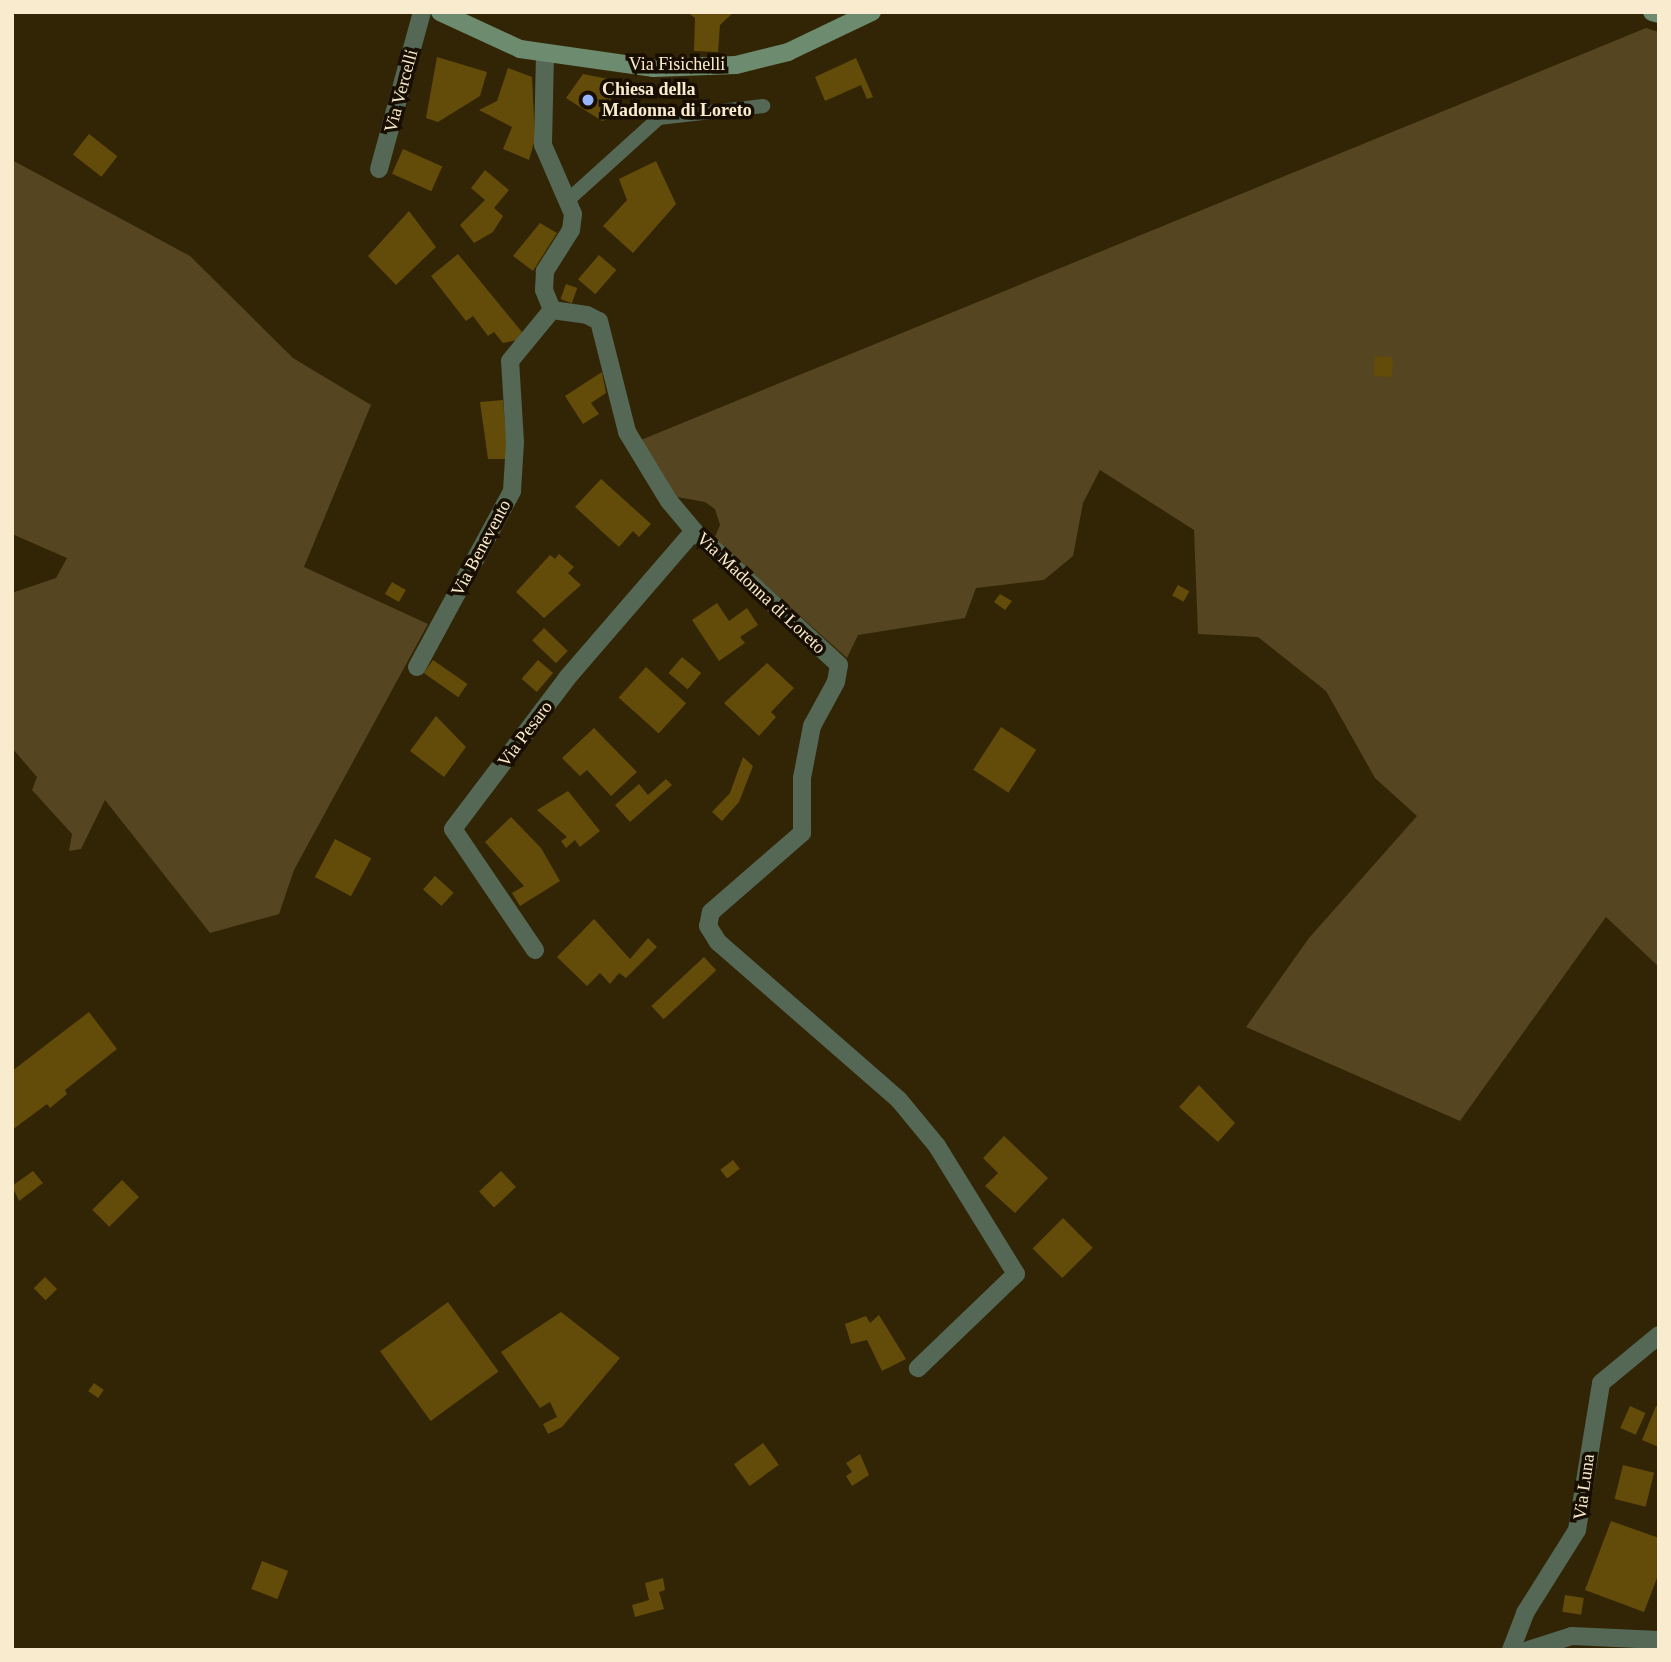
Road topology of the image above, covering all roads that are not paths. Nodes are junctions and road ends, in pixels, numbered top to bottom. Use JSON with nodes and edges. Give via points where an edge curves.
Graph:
{"nodes":[{"id":1,"x":422,"y":12,"type":"edge"},
{"id":2,"x":440,"y":12,"type":"edge"},
{"id":3,"x":872,"y":12,"type":"edge"},
{"id":4,"x":1652,"y":12,"type":"edge"},
{"id":5,"x":1659,"y":14,"type":"edge"},
{"id":6,"x":545,"y":55,"type":"junction"},
{"id":7,"x":763,"y":106,"type":"dead end"},
{"id":8,"x":379,"y":169,"type":"dead end"},
{"id":9,"x":567,"y":201,"type":"junction"},
{"id":10,"x":552,"y":310,"type":"junction"},
{"id":11,"x":694,"y":531,"type":"junction"},
{"id":12,"x":417,"y":667,"type":"dead end"},
{"id":13,"x":535,"y":950,"type":"dead end"},
{"id":14,"x":1659,"y":1335,"type":"edge"},
{"id":15,"x":918,"y":1368,"type":"dead end"},
{"id":16,"x":1659,"y":1640,"type":"edge"},
{"id":17,"x":1511,"y":1650,"type":"edge"},
{"id":18,"x":1528,"y":1650,"type":"edge"}],
"edges":[{"from":1,"to":8,"type":"street","name":"Via Vercelli"},
{"from":2,"to":6,"type":"main road","name":"Via Fisichelli","via":[[490,38]]},
{"from":3,"to":6,"type":"main road","name":"Via Fisichelli","via":[[788,52],[736,65],[653,68]]},
{"from":4,"to":5,"type":"main road"},
{"from":6,"to":9,"type":"street","via":[[543,145]]},
{"from":7,"to":9,"type":"lane","via":[[659,118]]},
{"from":9,"to":10,"type":"street","via":[[573,214],[571,230],[545,271],[544,290]]},
{"from":10,"to":11,"type":"street","name":"Via Madonna di Loreto","via":[[598,321],[627,432],[639,457]]},
{"from":10,"to":12,"type":"street","name":"Via Benevento","via":[[510,361],[515,442],[512,491]]},
{"from":11,"to":13,"type":"street","name":"Via Pesaro","via":[[567,678],[453,829]]},
{"from":11,"to":15,"type":"street","name":"Via Madonna di Loreto","via":[[839,665],[836,682],[812,726],[802,778],[802,834],[711,912],[708,926],[718,942],[899,1101],[959,1178],[1016,1274]]},
{"from":14,"to":17,"type":"street","name":"Via Luna","via":[[1601,1383],[1577,1530],[1525,1613]]},
{"from":16,"to":18,"type":"street","via":[[1573,1636]]}]}
